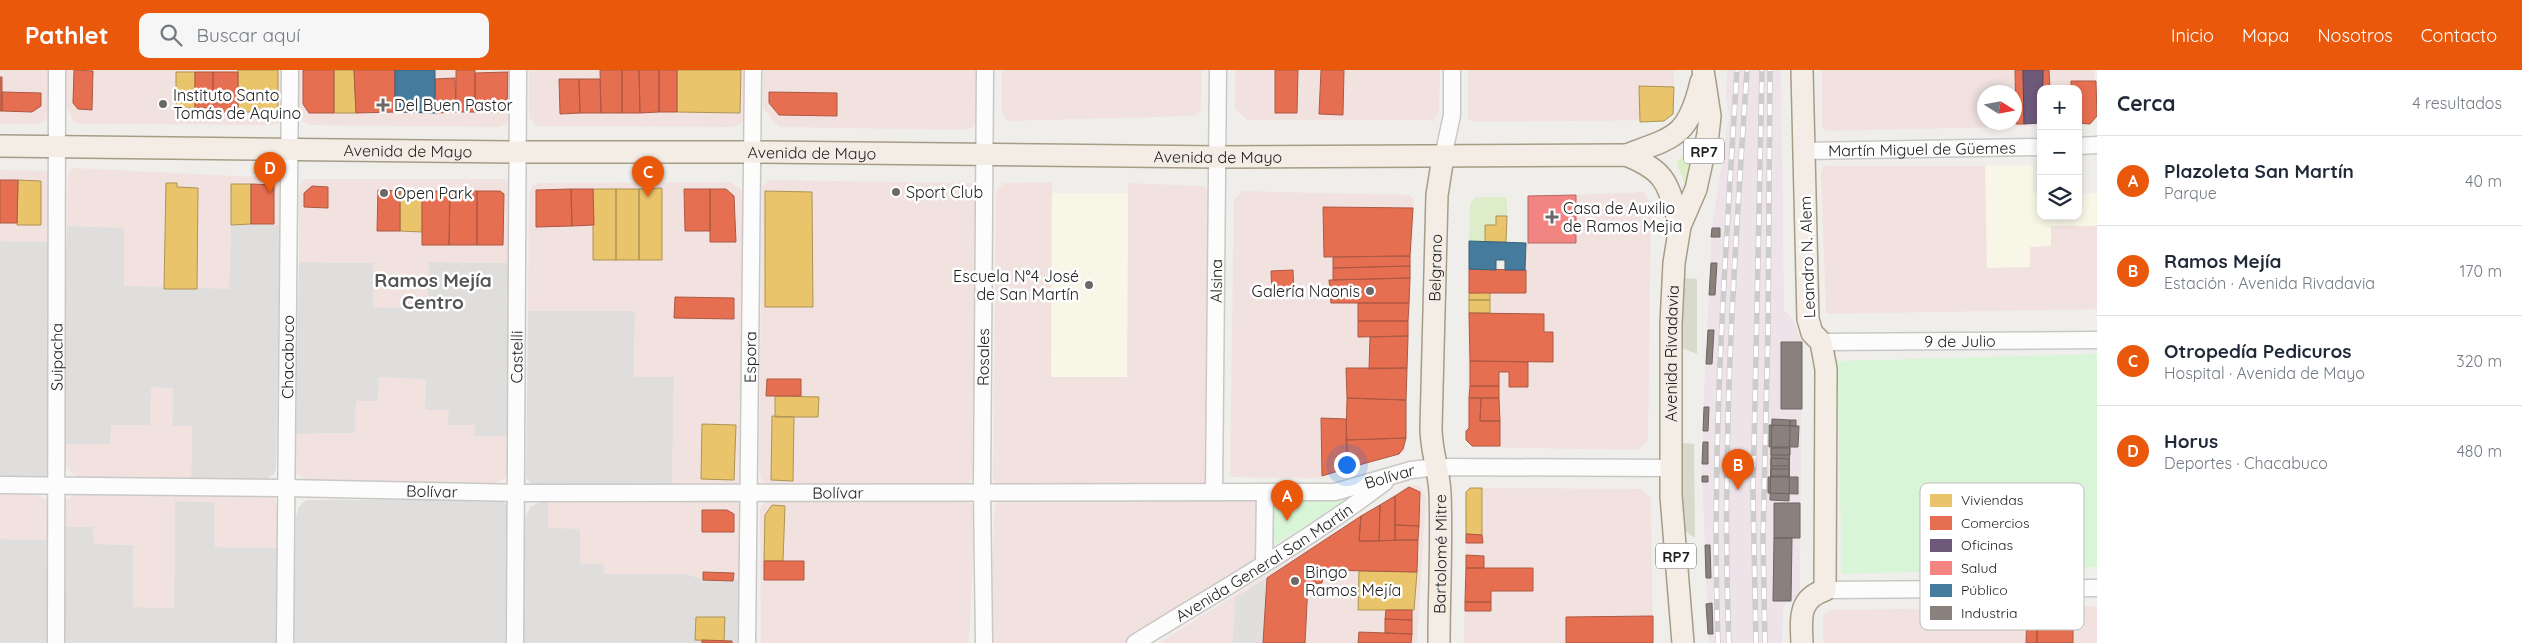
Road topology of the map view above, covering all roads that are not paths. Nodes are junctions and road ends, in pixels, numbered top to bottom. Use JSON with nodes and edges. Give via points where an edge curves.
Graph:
{"nodes":[{"id":1,"x":57,"y":70,"type":"edge"},
{"id":2,"x":290,"y":70,"type":"edge"},
{"id":3,"x":518,"y":70,"type":"edge"},
{"id":4,"x":753,"y":70,"type":"edge"},
{"id":5,"x":985,"y":70,"type":"edge"},
{"id":6,"x":1218,"y":70,"type":"edge"},
{"id":7,"x":1452,"y":70,"type":"edge"},
{"id":8,"x":1802,"y":70,"type":"edge"},
{"id":9,"x":1704,"y":71,"type":"edge"},
{"id":10,"x":0,"y":146,"type":"edge"},
{"id":11,"x":56,"y":146,"type":"junction"},
{"id":12,"x":2082,"y":146,"type":"edge"},
{"id":13,"x":2097,"y":146,"type":"edge"},
{"id":14,"x":2037,"y":147,"type":"edge"},
{"id":15,"x":290,"y":149,"type":"junction"},
{"id":16,"x":1803,"y":151,"type":"junction"},
{"id":17,"x":516,"y":152,"type":"junction"},
{"id":18,"x":752,"y":152,"type":"junction"},
{"id":19,"x":984,"y":154,"type":"junction"},
{"id":20,"x":1626,"y":155,"type":"junction"},
{"id":21,"x":1218,"y":157,"type":"junction"},
{"id":22,"x":1444,"y":157,"type":"junction"},
{"id":23,"x":1680,"y":226,"type":"junction"},
{"id":24,"x":2097,"y":340,"type":"edge"},
{"id":25,"x":1821,"y":342,"type":"junction"},
{"id":26,"x":1438,"y":466,"type":"junction"},
{"id":27,"x":1670,"y":468,"type":"junction"},
{"id":28,"x":1391,"y":477,"type":"junction"},
{"id":29,"x":0,"y":485,"type":"edge"},
{"id":30,"x":56,"y":486,"type":"junction"},
{"id":31,"x":286,"y":488,"type":"junction"},
{"id":32,"x":749,"y":492,"type":"junction"},
{"id":33,"x":982,"y":492,"type":"junction"},
{"id":34,"x":1214,"y":492,"type":"junction"},
{"id":35,"x":1265,"y":492,"type":"junction"},
{"id":36,"x":518,"y":493,"type":"junction"},
{"id":37,"x":1264,"y":563,"type":"junction"},
{"id":38,"x":2084,"y":588,"type":"edge"},
{"id":39,"x":2097,"y":588,"type":"edge"},
{"id":40,"x":1920,"y":589,"type":"edge"},
{"id":41,"x":1825,"y":590,"type":"junction"},
{"id":42,"x":56,"y":643,"type":"edge"},
{"id":43,"x":285,"y":643,"type":"edge"},
{"id":44,"x":515,"y":643,"type":"edge"},
{"id":45,"x":747,"y":643,"type":"edge"},
{"id":46,"x":984,"y":643,"type":"edge"},
{"id":47,"x":1135,"y":643,"type":"edge"},
{"id":48,"x":1439,"y":643,"type":"edge"},
{"id":49,"x":1683,"y":643,"type":"edge"},
{"id":50,"x":1802,"y":643,"type":"edge"}],
"edges":[{"from":1,"to":11,"type":"street","name":"Suipacha"},
{"from":2,"to":15,"type":"street","name":"Chacabuco"},
{"from":3,"to":17,"type":"street","name":"Castelli"},
{"from":4,"to":18,"type":"street","name":"Espora"},
{"from":5,"to":19,"type":"street","name":"Rosales"},
{"from":6,"to":21,"type":"street","name":"Alsina"},
{"from":7,"to":22,"type":"street","name":"Belgrano","via":[[1452,115]]},
{"from":8,"to":16,"type":"main road","name":"Leandro N. Alem"},
{"from":9,"to":20,"type":"main road","name":"Avenida de Mayo","via":[[1695,107],[1678,133]]},
{"from":9,"to":23,"type":"main road","name":"Avenida Rivadavia","number":"RP7","via":[[1710,116],[1708,134],[1696,189]]},
{"from":10,"to":11,"type":"main road","name":"Avenida de Mayo"},
{"from":11,"to":15,"type":"main road","name":"Avenida de Mayo"},
{"from":11,"to":30,"type":"street","name":"Suipacha"},
{"from":12,"to":13,"type":"street"},
{"from":14,"to":16,"type":"street","name":"Martín Miguel de Güemes"},
{"from":15,"to":17,"type":"main road","name":"Avenida de Mayo"},
{"from":15,"to":31,"type":"street","name":"Chacabuco"},
{"from":16,"to":25,"type":"main road","name":"Leandro N. Alem","via":[[1808,319],[1812,333]]},
{"from":17,"to":18,"type":"main road","name":"Avenida de Mayo"},
{"from":17,"to":36,"type":"street","name":"Castelli"},
{"from":18,"to":19,"type":"main road","name":"Avenida de Mayo"},
{"from":18,"to":32,"type":"street","name":"Espora"},
{"from":19,"to":21,"type":"main road","name":"Avenida de Mayo"},
{"from":19,"to":33,"type":"street","name":"Rosales"},
{"from":20,"to":22,"type":"main road","name":"Avenida de Mayo"},
{"from":20,"to":23,"type":"main road","name":"Avenida de Mayo","via":[[1648,164],[1665,180]]},
{"from":21,"to":22,"type":"main road","name":"Avenida de Mayo"},
{"from":21,"to":34,"type":"street","name":"Alsina"},
{"from":22,"to":26,"type":"main road","name":"Belgrano","via":[[1437,196],[1431,428],[1431,447]]},
{"from":23,"to":27,"type":"main road","name":"Avenida Rivadavia","number":"RP7","via":[[1674,263],[1671,324]]},
{"from":24,"to":25,"type":"street","name":"9 de Julio"},
{"from":25,"to":41,"type":"main road","name":"Leandro N. Alem","via":[[1826,369]]},
{"from":26,"to":27,"type":"street","name":"Bolívar"},
{"from":26,"to":28,"type":"street","name":"Bolívar"},
{"from":26,"to":48,"type":"main road","name":"Bartolomé Mitre"},
{"from":27,"to":49,"type":"main road","name":"Avenida Rivadavia","number":"RP7"},
{"from":28,"to":35,"type":"street","name":"Bolívar","via":[[1335,492]]},
{"from":28,"to":37,"type":"street","name":"Avenida General San Martín","via":[[1356,504]]},
{"from":29,"to":30,"type":"street","name":"Bolívar"},
{"from":30,"to":31,"type":"street","name":"Bolívar"},
{"from":30,"to":42,"type":"street","name":"Suipacha"},
{"from":31,"to":36,"type":"street","name":"Bolívar"},
{"from":31,"to":43,"type":"street","name":"Chacabuco"},
{"from":32,"to":33,"type":"street","name":"Bolívar"},
{"from":32,"to":36,"type":"street","name":"Bolívar"},
{"from":32,"to":45,"type":"street","name":"Espora"},
{"from":33,"to":34,"type":"street","name":"Bolívar"},
{"from":33,"to":46,"type":"street","name":"Rosales"},
{"from":34,"to":35,"type":"street","name":"Bolívar"},
{"from":35,"to":37,"type":"street"},
{"from":36,"to":44,"type":"street","name":"Castelli"},
{"from":37,"to":47,"type":"street","name":"Avenida General San Martín"},
{"from":38,"to":39,"type":"street"},
{"from":40,"to":41,"type":"street"},
{"from":41,"to":50,"type":"main road","via":[[1813,594],[1804,607]]}]}
